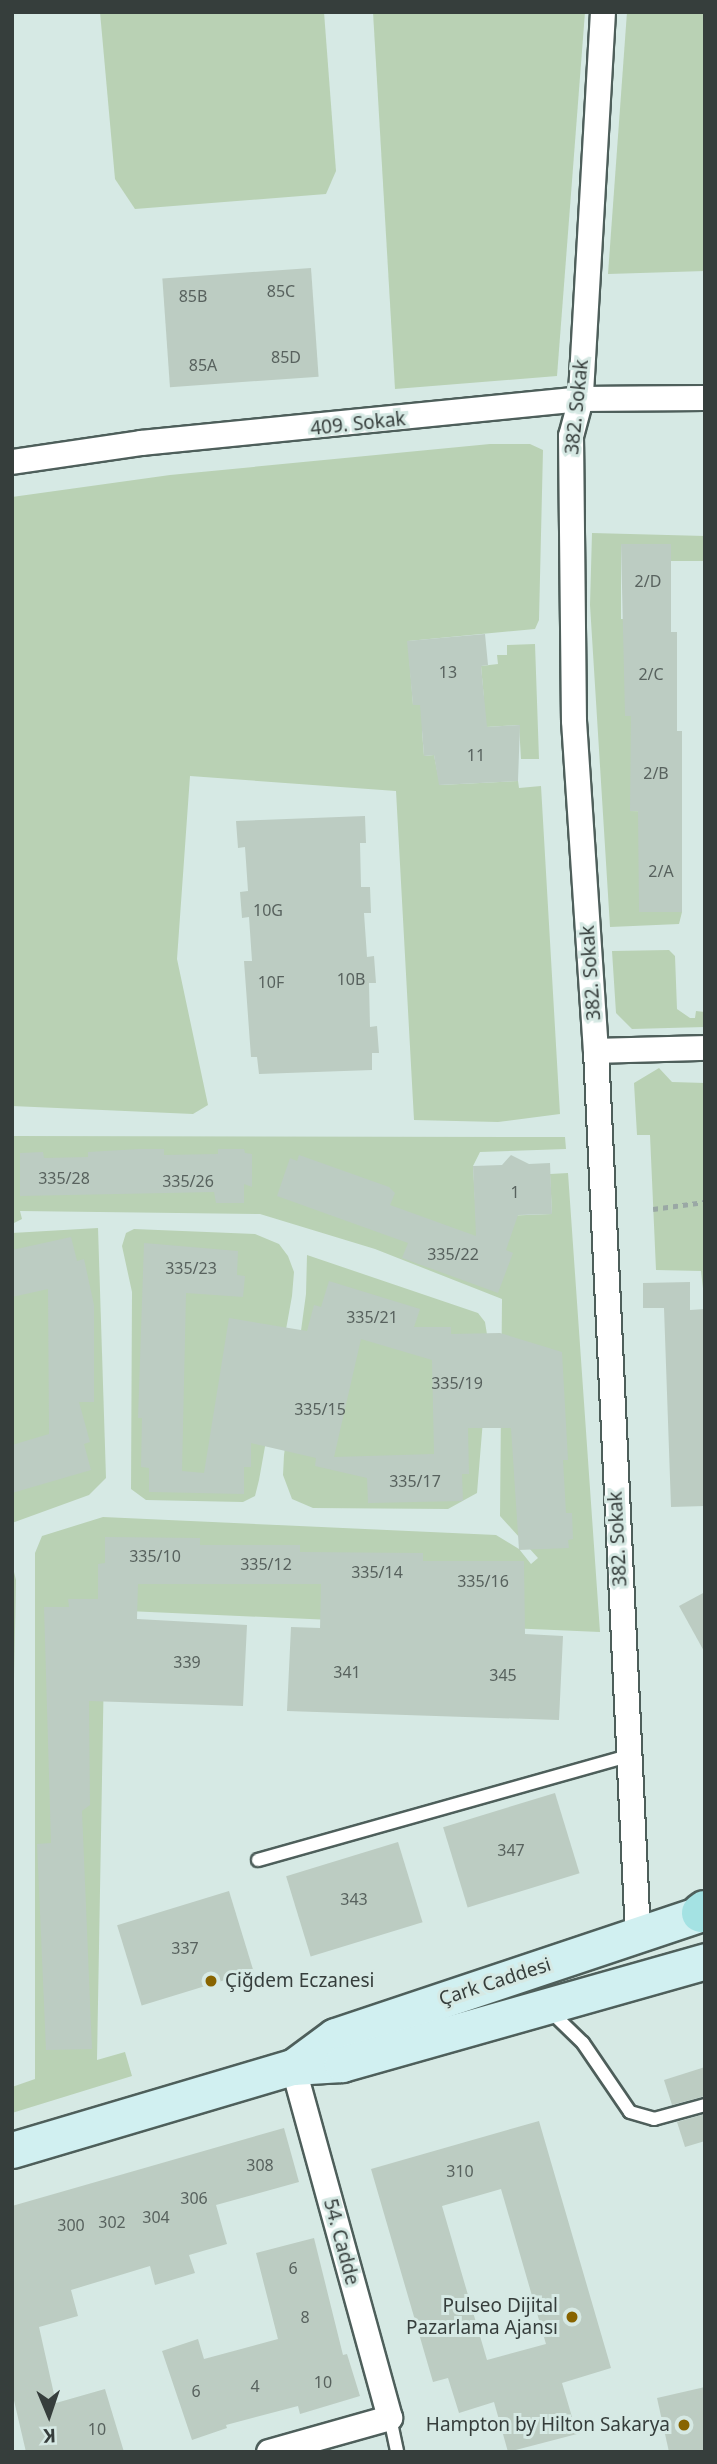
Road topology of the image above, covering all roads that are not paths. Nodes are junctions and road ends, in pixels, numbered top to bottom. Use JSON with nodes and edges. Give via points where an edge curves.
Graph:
{"nodes":[{"id":1,"x":603,"y":12,"type":"edge"},
{"id":2,"x":705,"y":398,"type":"edge"},
{"id":3,"x":581,"y":400,"type":"junction"},
{"id":4,"x":12,"y":462,"type":"edge"},
{"id":5,"x":705,"y":1048,"type":"edge"},
{"id":6,"x":596,"y":1051,"type":"junction"},
{"id":7,"x":628,"y":1756,"type":"junction"},
{"id":8,"x":258,"y":1860,"type":"dead end"},
{"id":9,"x":704,"y":1912,"type":"edge"},
{"id":10,"x":638,"y":1935,"type":"junction"},
{"id":11,"x":705,"y":1961,"type":"edge"},
{"id":12,"x":547,"y":2008,"type":"junction"},
{"id":13,"x":293,"y":2067,"type":"junction"},
{"id":14,"x":705,"y":2105,"type":"edge"},
{"id":15,"x":12,"y":2150,"type":"edge"},
{"id":16,"x":390,"y":2418,"type":"junction"},
{"id":17,"x":269,"y":2452,"type":"edge"},
{"id":18,"x":397,"y":2452,"type":"edge"}],
"edges":[{"from":1,"to":3,"type":"street","name":"382. Sokak"},
{"from":2,"to":3,"type":"street","name":"409. Sokak"},
{"from":3,"to":4,"type":"street","name":"409. Sokak","via":[[141,443]]},
{"from":3,"to":6,"type":"street","name":"382. Sokak","via":[[571,436],[574,721]]},
{"from":5,"to":6,"type":"street"},
{"from":6,"to":7,"type":"street","name":"382. Sokak"},
{"from":7,"to":8,"type":"lane"},
{"from":7,"to":10,"type":"street","name":"382. Sokak"},
{"from":9,"to":10,"type":"main road","name":"Çark Caddesi"},
{"from":10,"to":13,"type":"main road","name":"Çark Caddesi","via":[[335,2036]]},
{"from":11,"to":12,"type":"main road","name":"Çark Caddesi"},
{"from":12,"to":13,"type":"main road","name":"Çark Caddesi","via":[[342,2064]]},
{"from":12,"to":14,"type":"lane","via":[[583,2043],[630,2112],[654,2119]]},
{"from":13,"to":15,"type":"main road","name":"Çark Caddesi"},
{"from":13,"to":16,"type":"street","name":"54. Cadde"},
{"from":16,"to":17,"type":"street"},
{"from":16,"to":18,"type":"lane"}]}
